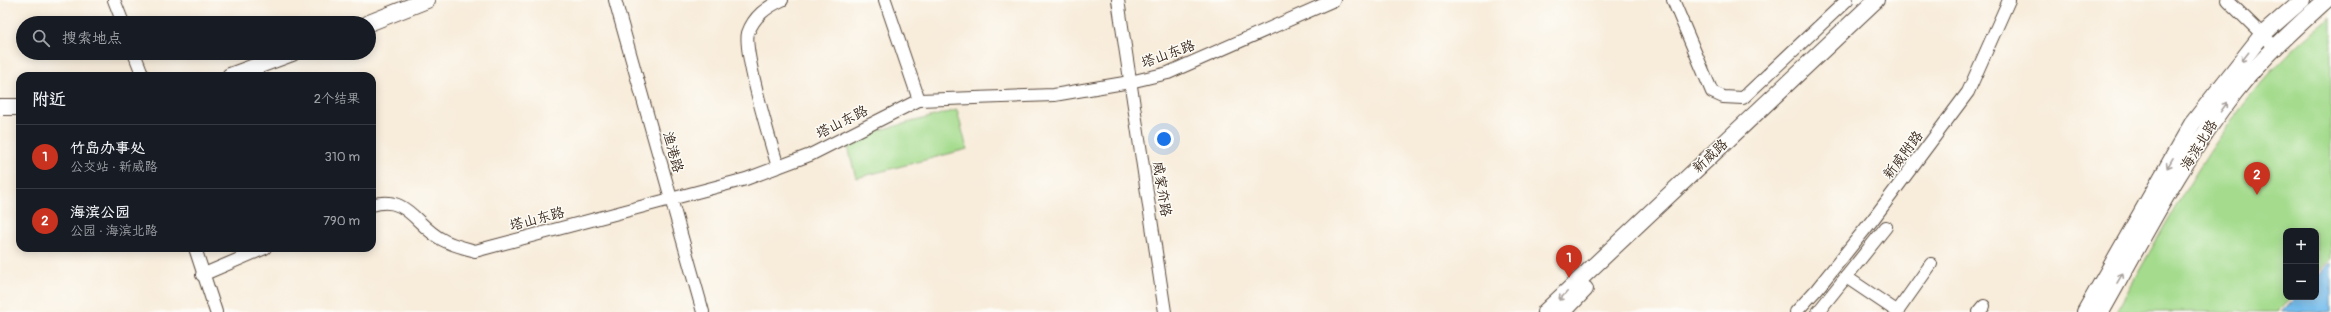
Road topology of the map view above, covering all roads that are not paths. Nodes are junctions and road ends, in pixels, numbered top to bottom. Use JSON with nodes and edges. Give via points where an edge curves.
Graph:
{"nodes":[{"id":1,"x":114,"y":0,"type":"edge"},
{"id":2,"x":427,"y":0,"type":"edge"},
{"id":3,"x":615,"y":0,"type":"edge"},
{"id":4,"x":782,"y":0,"type":"edge"},
{"id":5,"x":885,"y":0,"type":"edge"},
{"id":6,"x":1118,"y":0,"type":"edge"},
{"id":7,"x":1334,"y":0,"type":"edge"},
{"id":8,"x":1673,"y":0,"type":"edge"},
{"id":9,"x":1847,"y":0,"type":"edge"},
{"id":10,"x":1878,"y":0,"type":"edge"},
{"id":11,"x":2009,"y":0,"type":"edge"},
{"id":12,"x":2227,"y":0,"type":"edge"},
{"id":13,"x":2302,"y":0,"type":"edge"},
{"id":14,"x":2326,"y":0,"type":"edge"},
{"id":15,"x":120,"y":16,"type":"edge"},
{"id":16,"x":376,"y":20,"type":"edge"},
{"id":17,"x":2262,"y":35,"type":"junction"},
{"id":18,"x":2274,"y":46,"type":"junction"},
{"id":19,"x":137,"y":60,"type":"edge"},
{"id":20,"x":273,"y":60,"type":"edge"},
{"id":21,"x":142,"y":72,"type":"edge"},
{"id":22,"x":241,"y":72,"type":"edge"},
{"id":23,"x":1130,"y":82,"type":"junction"},
{"id":24,"x":919,"y":100,"type":"junction"},
{"id":25,"x":16,"y":106,"type":"edge"},
{"id":26,"x":0,"y":107,"type":"edge"},
{"id":27,"x":778,"y":167,"type":"junction"},
{"id":28,"x":671,"y":199,"type":"junction"},
{"id":29,"x":376,"y":204,"type":"edge"},
{"id":30,"x":1886,"y":227,"type":"dead end"},
{"id":31,"x":195,"y":252,"type":"edge"},
{"id":32,"x":256,"y":252,"type":"edge"},
{"id":33,"x":1932,"y":264,"type":"dead end"},
{"id":34,"x":202,"y":275,"type":"junction"},
{"id":35,"x":1846,"y":277,"type":"junction"},
{"id":36,"x":216,"y":312,"type":"edge"},
{"id":37,"x":703,"y":312,"type":"edge"},
{"id":38,"x":1166,"y":312,"type":"edge"},
{"id":39,"x":1545,"y":312,"type":"edge"},
{"id":40,"x":1563,"y":312,"type":"edge"},
{"id":41,"x":1796,"y":312,"type":"edge"},
{"id":42,"x":1818,"y":312,"type":"edge"},
{"id":43,"x":1898,"y":312,"type":"edge"},
{"id":44,"x":2085,"y":312,"type":"edge"},
{"id":45,"x":2101,"y":312,"type":"edge"}],
"edges":[{"from":1,"to":15,"type":"street"},
{"from":2,"to":16,"type":"main road"},
{"from":3,"to":28,"type":"street","name":"渔港路"},
{"from":4,"to":27,"type":"street","via":[[764,9],[748,34],[752,70]]},
{"from":5,"to":24,"type":"street"},
{"from":6,"to":23,"type":"street","name":"威家夼路"},
{"from":7,"to":23,"type":"street","name":"塔山东路","via":[[1168,72]]},
{"from":8,"to":9,"type":"street","via":[[1712,92],[1723,97],[1743,98]]},
{"from":10,"to":39,"type":"main road","name":"新威路","one_way":true},
{"from":10,"to":40,"type":"main road","name":"新威路"},
{"from":11,"to":41,"type":"street","name":"新威附路","via":[[1968,92],[1874,218]]},
{"from":12,"to":17,"type":"street"},
{"from":13,"to":17,"type":"main road","name":"海滨北路"},
{"from":14,"to":18,"type":"main road","name":"海滨北路"},
{"from":17,"to":18,"type":"street"},
{"from":17,"to":44,"type":"main road","name":"海滨北路","one_way":true,"via":[[2192,124]]},
{"from":45,"to":18,"type":"main road","name":"海滨北路","one_way":true,"via":[[2205,133]]},
{"from":19,"to":21,"type":"street"},
{"from":20,"to":22,"type":"main road"},
{"from":23,"to":24,"type":"street","name":"塔山东路","via":[[1054,94]]},
{"from":23,"to":38,"type":"street","name":"威家夼路"},
{"from":24,"to":27,"type":"street","name":"塔山东路","via":[[810,155]]},
{"from":25,"to":26,"type":"main road"},
{"from":27,"to":28,"type":"street","name":"塔山东路","via":[[746,179]]},
{"from":28,"to":29,"type":"street","name":"塔山东路","via":[[475,251],[442,240],[405,208],[384,201]]},
{"from":28,"to":37,"type":"street","name":"渔港路"},
{"from":30,"to":35,"type":"street"},
{"from":31,"to":34,"type":"street"},
{"from":32,"to":34,"type":"street"},
{"from":33,"to":43,"type":"street"},
{"from":34,"to":36,"type":"street"},
{"from":35,"to":42,"type":"street"},
{"from":35,"to":43,"type":"street"}]}
